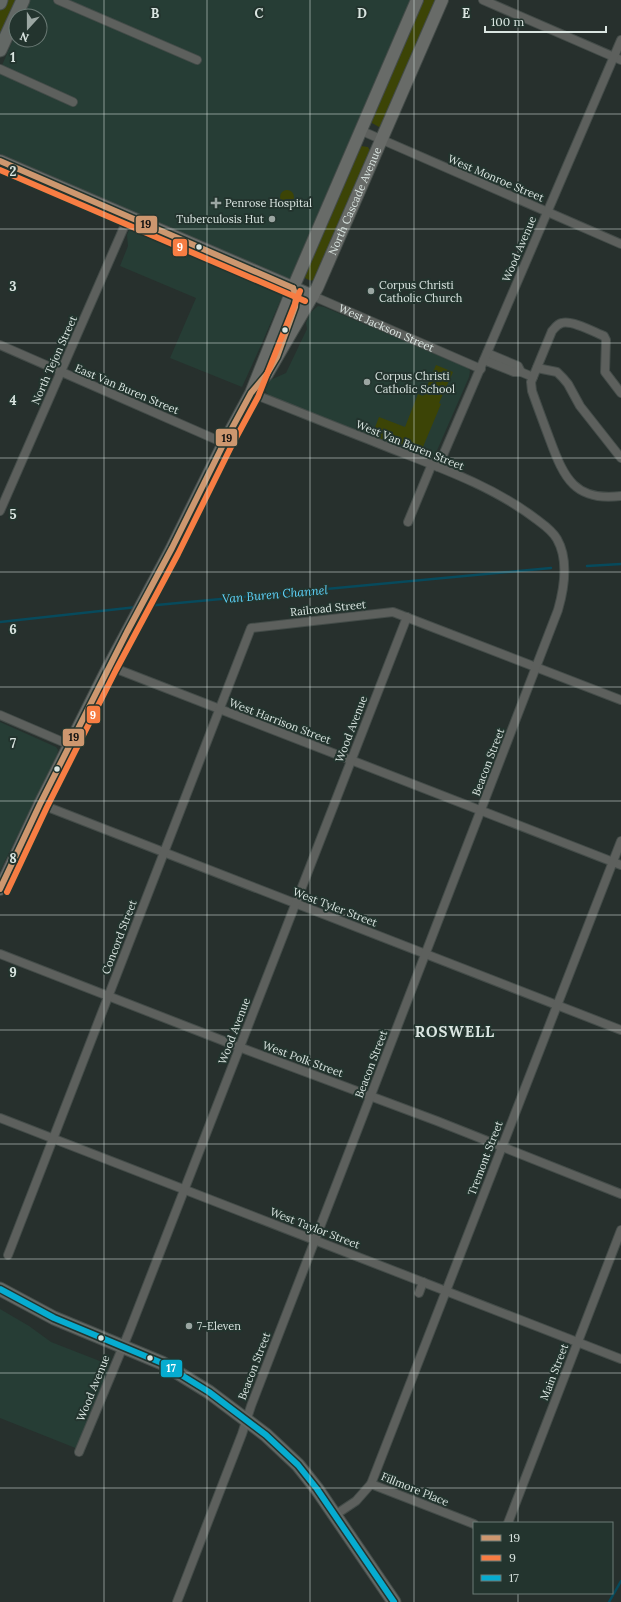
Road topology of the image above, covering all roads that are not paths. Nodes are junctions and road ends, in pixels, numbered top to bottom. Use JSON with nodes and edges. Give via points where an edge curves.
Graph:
{"nodes":[{"id":1,"x":1,"y":0,"type":"edge"},
{"id":2,"x":22,"y":0,"type":"edge"},
{"id":3,"x":58,"y":0,"type":"edge"},
{"id":4,"x":417,"y":0,"type":"edge"},
{"id":5,"x":442,"y":0,"type":"edge"},
{"id":6,"x":483,"y":0,"type":"edge"},
{"id":7,"x":0,"y":3,"type":"edge"},
{"id":8,"x":621,"y":40,"type":"edge"},
{"id":9,"x":0,"y":50,"type":"edge"},
{"id":10,"x":617,"y":58,"type":"edge"},
{"id":11,"x":197,"y":60,"type":"dead end"},
{"id":12,"x":0,"y":69,"type":"edge"},
{"id":13,"x":73,"y":102,"type":"dead end"},
{"id":14,"x":362,"y":131,"type":"junction"},
{"id":15,"x":382,"y":140,"type":"junction"},
{"id":16,"x":0,"y":162,"type":"edge"},
{"id":17,"x":546,"y":212,"type":"junction"},
{"id":18,"x":128,"y":218,"type":"junction"},
{"id":19,"x":621,"y":244,"type":"edge"},
{"id":20,"x":293,"y":288,"type":"junction"},
{"id":21,"x":313,"y":296,"type":"junction"},
{"id":22,"x":0,"y":346,"type":"edge"},
{"id":23,"x":486,"y":356,"type":"junction"},
{"id":24,"x":277,"y":357,"type":"junction"},
{"id":25,"x":537,"y":368,"type":"junction"},
{"id":26,"x":480,"y":369,"type":"junction"},
{"id":27,"x":60,"y":372,"type":"junction"},
{"id":28,"x":533,"y":377,"type":"junction"},
{"id":29,"x":250,"y":393,"type":"junction"},
{"id":30,"x":621,"y":393,"type":"edge"},
{"id":31,"x":224,"y":442,"type":"junction"},
{"id":32,"x":621,"y":458,"type":"edge"},
{"id":33,"x":435,"y":466,"type":"junction"},
{"id":34,"x":621,"y":496,"type":"edge"},
{"id":35,"x":0,"y":511,"type":"edge"},
{"id":36,"x":408,"y":522,"type":"dead end"},
{"id":37,"x":552,"y":532,"type":"joint"},
{"id":38,"x":407,"y":617,"type":"junction"},
{"id":39,"x":251,"y":628,"type":"joint"},
{"id":40,"x":109,"y":666,"type":"junction"},
{"id":41,"x":536,"y":667,"type":"junction"},
{"id":42,"x":621,"y":700,"type":"edge"},
{"id":43,"x":219,"y":709,"type":"junction"},
{"id":44,"x":0,"y":715,"type":"edge"},
{"id":45,"x":70,"y":745,"type":"junction"},
{"id":46,"x":351,"y":760,"type":"junction"},
{"id":47,"x":40,"y":804,"type":"junction"},
{"id":48,"x":481,"y":812,"type":"junction"},
{"id":49,"x":621,"y":841,"type":"edge"},
{"id":50,"x":164,"y":852,"type":"junction"},
{"id":51,"x":617,"y":864,"type":"edge"},
{"id":52,"x":0,"y":889,"type":"edge"},
{"id":53,"x":295,"y":903,"type":"junction"},
{"id":54,"x":425,"y":953,"type":"junction"},
{"id":55,"x":0,"y":954,"type":"edge"},
{"id":56,"x":108,"y":996,"type":"junction"},
{"id":57,"x":558,"y":1005,"type":"junction"},
{"id":58,"x":621,"y":1030,"type":"edge"},
{"id":59,"x":239,"y":1047,"type":"junction"},
{"id":60,"x":370,"y":1096,"type":"junction"},
{"id":61,"x":0,"y":1118,"type":"edge"},
{"id":62,"x":52,"y":1138,"type":"junction"},
{"id":63,"x":502,"y":1147,"type":"junction"},
{"id":64,"x":185,"y":1188,"type":"junction"},
{"id":65,"x":621,"y":1194,"type":"edge"},
{"id":66,"x":621,"y":1230,"type":"edge"},
{"id":67,"x":315,"y":1240,"type":"junction"},
{"id":68,"x":8,"y":1255,"type":"dead end"},
{"id":69,"x":423,"y":1282,"type":"junction"},
{"id":70,"x":0,"y":1288,"type":"edge"},
{"id":71,"x":446,"y":1291,"type":"junction"},
{"id":72,"x":418,"y":1293,"type":"dead end"},
{"id":73,"x":577,"y":1342,"type":"junction"},
{"id":74,"x":123,"y":1346,"type":"junction"},
{"id":75,"x":621,"y":1359,"type":"edge"},
{"id":76,"x":246,"y":1420,"type":"junction"},
{"id":77,"x":80,"y":1452,"type":"dead end"},
{"id":78,"x":371,"y":1484,"type":"junction"},
{"id":79,"x":335,"y":1515,"type":"junction"},
{"id":80,"x":508,"y":1522,"type":"edge"},
{"id":81,"x":473,"y":1524,"type":"edge"},
{"id":82,"x":177,"y":1602,"type":"edge"},
{"id":83,"x":394,"y":1602,"type":"edge"}],
"edges":[{"from":1,"to":7,"type":"main road"},
{"from":2,"to":9,"type":"main road"},
{"from":3,"to":11,"type":"street"},
{"from":4,"to":14,"type":"main road","name":"North Cascade Avenue"},
{"from":5,"to":15,"type":"main road","name":"North Cascade Avenue"},
{"from":6,"to":10,"type":"street"},
{"from":8,"to":10,"type":"street","name":"Wood Avenue"},
{"from":10,"to":17,"type":"street","name":"Wood Avenue"},
{"from":12,"to":13,"type":"street"},
{"from":14,"to":15,"type":"street","name":"West Monroe Street"},
{"from":14,"to":20,"type":"main road","name":"North Cascade Avenue"},
{"from":15,"to":17,"type":"street","name":"West Monroe Street"},
{"from":15,"to":21,"type":"main road","name":"North Cascade Avenue"},
{"from":16,"to":18,"type":"main road","name":"West Jackson Street"},
{"from":17,"to":19,"type":"street","name":"West Monroe Street"},
{"from":17,"to":23,"type":"street","name":"Wood Avenue"},
{"from":18,"to":20,"type":"main road","name":"West Jackson Street"},
{"from":18,"to":27,"type":"street","name":"North Tejon Street"},
{"from":20,"to":21,"type":"main road","name":"West Jackson Street"},
{"from":20,"to":24,"type":"main road","via":[[296,296],[295,307]]},
{"from":20,"to":29,"type":"main road","name":"North Cascade Avenue"},
{"from":21,"to":24,"type":"main road","name":"North Cascade Avenue"},
{"from":21,"to":26,"type":"street","name":"West Jackson Street"},
{"from":22,"to":27,"type":"street","name":"East Van Buren Street"},
{"from":23,"to":26,"type":"street","name":"Wood Avenue"},
{"from":23,"to":28,"type":"street","via":[[518,366],[521,372]]},
{"from":24,"to":29,"type":"main road","name":"North Cascade Avenue","via":[[267,374]]},
{"from":25,"to":28,"type":"street"},
{"from":25,"to":30,"type":"street","via":[[552,331],[561,323],[570,323],[604,336],[605,372]]},
{"from":25,"to":32,"type":"street","via":[[557,372],[563,378],[580,406]]},
{"from":26,"to":33,"type":"street","name":"Wood Avenue"},
{"from":27,"to":31,"type":"street","name":"East Van Buren Street"},
{"from":27,"to":35,"type":"street","name":"North Tejon Street"},
{"from":28,"to":34,"type":"street","via":[[532,391],[560,467],[566,476],[588,494],[603,498]]},
{"from":29,"to":31,"type":"main road","name":"North Cascade Avenue"},
{"from":29,"to":33,"type":"street","name":"West Van Buren Street"},
{"from":31,"to":40,"type":"main road","name":"North Cascade Avenue","via":[[172,548]]},
{"from":33,"to":36,"type":"street","name":"Wood Avenue"},
{"from":33,"to":37,"type":"street","name":"West Van Buren Street","via":[[504,498]]},
{"from":37,"to":41,"type":"street","name":"Beacon Street","via":[[558,540],[563,556],[564,587]]},
{"from":38,"to":39,"type":"street","name":"Railroad Street","via":[[393,612]]},
{"from":38,"to":41,"type":"street"},
{"from":38,"to":46,"type":"street","name":"Wood Avenue"},
{"from":39,"to":43,"type":"street","name":"Concord Street"},
{"from":40,"to":43,"type":"street","name":"West Harrison Street"},
{"from":40,"to":45,"type":"main road","name":"North Cascade Avenue"},
{"from":41,"to":42,"type":"street"},
{"from":41,"to":48,"type":"street","name":"Beacon Street"},
{"from":43,"to":46,"type":"street","name":"West Harrison Street"},
{"from":43,"to":50,"type":"street","name":"Concord Street"},
{"from":44,"to":45,"type":"street"},
{"from":45,"to":47,"type":"main road","name":"North Cascade Avenue"},
{"from":46,"to":48,"type":"street","name":"West Harrison Street"},
{"from":46,"to":53,"type":"street","name":"Wood Avenue"},
{"from":47,"to":50,"type":"street","name":"West Tyler Street"},
{"from":47,"to":52,"type":"main road","name":"North Cascade Avenue"},
{"from":48,"to":51,"type":"street","name":"West Harrison Street"},
{"from":48,"to":54,"type":"street","name":"Beacon Street"},
{"from":49,"to":51,"type":"street","name":"Tremont Street"},
{"from":50,"to":53,"type":"street","name":"West Tyler Street"},
{"from":50,"to":56,"type":"street","name":"Concord Street"},
{"from":51,"to":57,"type":"street","name":"Tremont Street"},
{"from":53,"to":54,"type":"street","name":"West Tyler Street"},
{"from":53,"to":59,"type":"street","name":"Wood Avenue"},
{"from":54,"to":57,"type":"street","name":"West Tyler Street"},
{"from":54,"to":60,"type":"street","name":"Beacon Street"},
{"from":55,"to":56,"type":"street","name":"West Polk Street"},
{"from":56,"to":59,"type":"street","name":"West Polk Street"},
{"from":56,"to":62,"type":"street","name":"Concord Street"},
{"from":57,"to":58,"type":"street","name":"West Tyler Street"},
{"from":57,"to":63,"type":"street","name":"Tremont Street"},
{"from":59,"to":60,"type":"street","name":"West Polk Street"},
{"from":59,"to":64,"type":"street","name":"Wood Avenue"},
{"from":60,"to":63,"type":"street","name":"West Polk Street"},
{"from":60,"to":67,"type":"street","name":"Beacon Street"},
{"from":61,"to":62,"type":"street","name":"West Taylor Street"},
{"from":62,"to":64,"type":"street","name":"West Taylor Street"},
{"from":62,"to":68,"type":"street","name":"Concord Street"},
{"from":63,"to":65,"type":"street","name":"West Polk Street"},
{"from":63,"to":71,"type":"street","name":"Tremont Street"},
{"from":64,"to":67,"type":"street","name":"West Taylor Street"},
{"from":64,"to":74,"type":"street","name":"Wood Avenue"},
{"from":66,"to":73,"type":"street","name":"Main Street"},
{"from":67,"to":69,"type":"street","name":"West Taylor Street"},
{"from":67,"to":76,"type":"street","name":"Beacon Street"},
{"from":69,"to":71,"type":"street","name":"West Taylor Street"},
{"from":69,"to":72,"type":"street"},
{"from":70,"to":74,"type":"main road","via":[[54,1318]]},
{"from":71,"to":73,"type":"street","name":"West Taylor Street"},
{"from":71,"to":78,"type":"street","name":"Tremont Street"},
{"from":73,"to":75,"type":"street","name":"West Taylor Street"},
{"from":73,"to":80,"type":"street","name":"Main Street"},
{"from":74,"to":76,"type":"main road","via":[[183,1375]]},
{"from":74,"to":77,"type":"street","name":"Wood Avenue"},
{"from":76,"to":79,"type":"main road","via":[[298,1465]]},
{"from":76,"to":82,"type":"street","name":"Beacon Street"},
{"from":78,"to":79,"type":"street","name":"Fillmore Place","via":[[356,1501]]},
{"from":78,"to":81,"type":"street","name":"Fillmore Place"},
{"from":79,"to":83,"type":"main road"}]}
